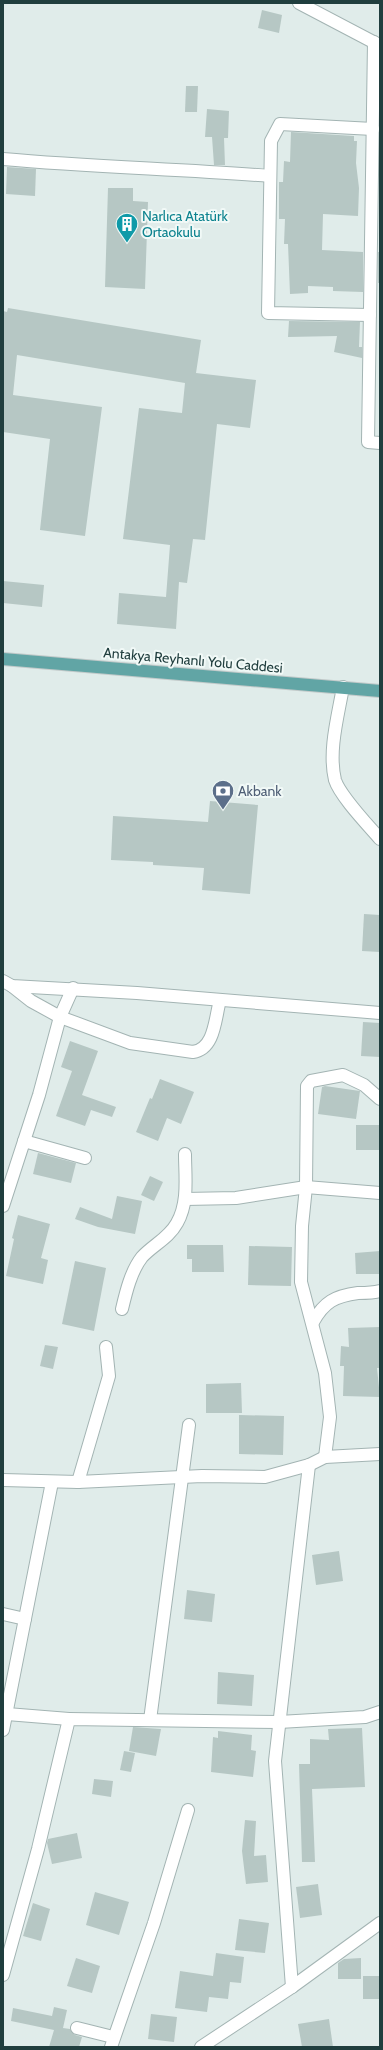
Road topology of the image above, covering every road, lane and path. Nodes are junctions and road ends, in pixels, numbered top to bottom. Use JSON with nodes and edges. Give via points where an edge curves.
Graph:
{"nodes":[{"id":1,"x":299,"y":3,"type":"edge"},
{"id":2,"x":313,"y":6,"type":"edge"},
{"id":3,"x":377,"y":44,"type":"edge"},
{"id":4,"x":373,"y":129,"type":"junction"},
{"id":5,"x":3,"y":159,"type":"edge"},
{"id":6,"x":270,"y":176,"type":"junction"},
{"id":7,"x":370,"y":316,"type":"junction"},
{"id":8,"x":380,"y":443,"type":"edge"},
{"id":9,"x":3,"y":659,"type":"edge"},
{"id":10,"x":343,"y":687,"type":"junction"},
{"id":11,"x":380,"y":690,"type":"edge"},
{"id":12,"x":380,"y":839,"type":"edge"},
{"id":13,"x":7,"y":984,"type":"edge"},
{"id":14,"x":73,"y":988,"type":"junction"},
{"id":15,"x":220,"y":1000,"type":"junction"},
{"id":16,"x":380,"y":1013,"type":"edge"},
{"id":17,"x":60,"y":1017,"type":"junction"},
{"id":18,"x":380,"y":1099,"type":"edge"},
{"id":19,"x":24,"y":1141,"type":"junction"},
{"id":20,"x":185,"y":1154,"type":"dead end"},
{"id":21,"x":85,"y":1158,"type":"dead end"},
{"id":22,"x":306,"y":1187,"type":"junction"},
{"id":23,"x":380,"y":1193,"type":"edge"},
{"id":24,"x":185,"y":1199,"type":"junction"},
{"id":25,"x":3,"y":1206,"type":"edge"},
{"id":26,"x":380,"y":1291,"type":"edge"},
{"id":27,"x":122,"y":1308,"type":"dead end"},
{"id":28,"x":313,"y":1322,"type":"junction"},
{"id":29,"x":106,"y":1347,"type":"dead end"},
{"id":30,"x":189,"y":1425,"type":"dead end"},
{"id":31,"x":380,"y":1454,"type":"edge"},
{"id":32,"x":325,"y":1457,"type":"junction"},
{"id":33,"x":309,"y":1465,"type":"junction"},
{"id":34,"x":183,"y":1478,"type":"junction"},
{"id":35,"x":3,"y":1480,"type":"edge"},
{"id":36,"x":52,"y":1482,"type":"junction"},
{"id":37,"x":78,"y":1482,"type":"junction"},
{"id":38,"x":3,"y":1614,"type":"edge"},
{"id":39,"x":25,"y":1619,"type":"junction"},
{"id":40,"x":380,"y":1712,"type":"edge"},
{"id":41,"x":7,"y":1714,"type":"junction"},
{"id":42,"x":69,"y":1719,"type":"junction"},
{"id":43,"x":150,"y":1720,"type":"junction"},
{"id":44,"x":279,"y":1722,"type":"junction"},
{"id":45,"x":3,"y":1731,"type":"edge"},
{"id":46,"x":188,"y":1810,"type":"dead end"},
{"id":47,"x":380,"y":1923,"type":"edge"},
{"id":48,"x":3,"y":1975,"type":"edge"},
{"id":49,"x":292,"y":1987,"type":"junction"},
{"id":50,"x":77,"y":2028,"type":"dead end"},
{"id":51,"x":112,"y":2042,"type":"edge"},
{"id":52,"x":201,"y":2047,"type":"edge"}],
"edges":[{"from":1,"to":2,"type":"street"},
{"from":2,"to":3,"type":"street"},
{"from":3,"to":4,"type":"street"},
{"from":4,"to":6,"type":"street","via":[[280,124],[271,141]]},
{"from":4,"to":7,"type":"street"},
{"from":5,"to":6,"type":"street"},
{"from":6,"to":7,"type":"street","via":[[268,313]]},
{"from":7,"to":8,"type":"street","via":[[368,442]]},
{"from":9,"to":10,"type":"main road","name":"Antakya Reyhanlı Yolu Caddesi"},
{"from":10,"to":11,"type":"main road","name":"Antakya Reyhanlı Yolu Caddesi"},
{"from":10,"to":12,"type":"street","via":[[333,752],[335,781],[350,804]]},
{"from":13,"to":14,"type":"street"},
{"from":13,"to":17,"type":"street"},
{"from":14,"to":15,"type":"street"},
{"from":14,"to":17,"type":"street"},
{"from":15,"to":16,"type":"street"},
{"from":15,"to":17,"type":"street","via":[[210,1042],[202,1051],[193,1052],[130,1044]]},
{"from":17,"to":19,"type":"street"},
{"from":18,"to":22,"type":"street","via":[[364,1085],[343,1075],[311,1080],[307,1086],[306,1103]]},
{"from":19,"to":21,"type":"street"},
{"from":19,"to":25,"type":"street"},
{"from":20,"to":24,"type":"street"},
{"from":22,"to":23,"type":"street"},
{"from":22,"to":24,"type":"street","via":[[236,1198]]},
{"from":22,"to":28,"type":"street","via":[[301,1282]]},
{"from":24,"to":27,"type":"street","via":[[177,1223],[167,1236],[142,1258],[126,1289]]},
{"from":26,"to":28,"type":"street","via":[[332,1299],[320,1309]]},
{"from":28,"to":32,"type":"street","via":[[325,1373],[330,1417]]},
{"from":29,"to":37,"type":"street","via":[[109,1376]]},
{"from":30,"to":34,"type":"street"},
{"from":31,"to":32,"type":"street"},
{"from":32,"to":33,"type":"street"},
{"from":33,"to":34,"type":"street","via":[[265,1477]]},
{"from":33,"to":44,"type":"street"},
{"from":34,"to":37,"type":"street"},
{"from":34,"to":43,"type":"street"},
{"from":35,"to":36,"type":"street"},
{"from":36,"to":37,"type":"street"},
{"from":36,"to":39,"type":"street"},
{"from":38,"to":39,"type":"street"},
{"from":39,"to":41,"type":"street"},
{"from":40,"to":44,"type":"street","via":[[365,1717]]},
{"from":41,"to":42,"type":"street"},
{"from":41,"to":45,"type":"street"},
{"from":42,"to":43,"type":"street"},
{"from":42,"to":48,"type":"street","via":[[38,1849]]},
{"from":43,"to":44,"type":"street"},
{"from":44,"to":49,"type":"street","via":[[275,1761]]},
{"from":46,"to":51,"type":"street","via":[[154,1923]]},
{"from":47,"to":49,"type":"street"},
{"from":49,"to":52,"type":"street"},
{"from":50,"to":51,"type":"street"}]}
